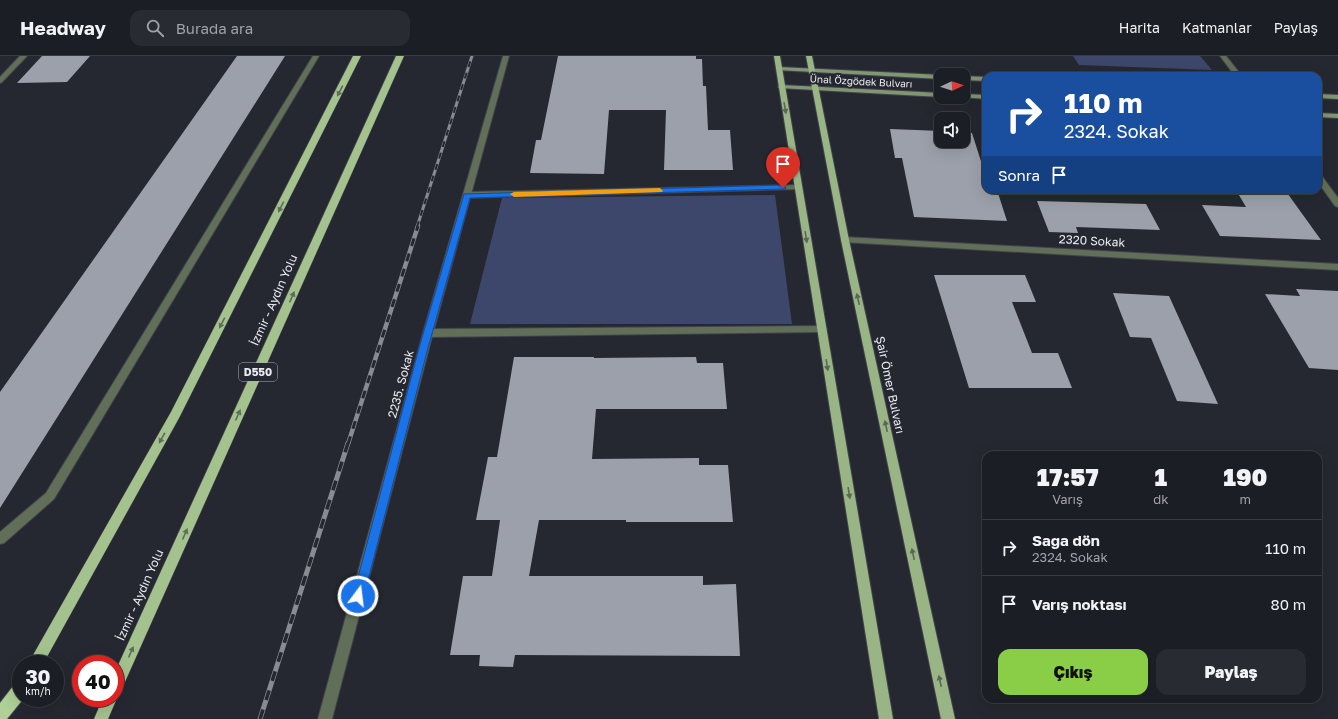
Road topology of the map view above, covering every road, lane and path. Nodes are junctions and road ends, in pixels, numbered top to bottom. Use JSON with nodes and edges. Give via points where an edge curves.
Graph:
{"nodes":[{"id":1,"x":24,"y":56,"type":"edge"},
{"id":2,"x":316,"y":56,"type":"edge"},
{"id":3,"x":357,"y":56,"type":"edge"},
{"id":4,"x":400,"y":56,"type":"edge"},
{"id":5,"x":506,"y":56,"type":"edge"},
{"id":6,"x":777,"y":56,"type":"edge"},
{"id":7,"x":809,"y":56,"type":"edge"},
{"id":8,"x":1223,"y":56,"type":"edge"},
{"id":9,"x":779,"y":69,"type":"junction"},
{"id":10,"x":812,"y":70,"type":"junction"},
{"id":11,"x":1236,"y":72,"type":"edge"},
{"id":12,"x":934,"y":77,"type":"edge"},
{"id":13,"x":970,"y":78,"type":"edge"},
{"id":14,"x":982,"y":79,"type":"edge"},
{"id":15,"x":0,"y":81,"type":"edge"},
{"id":16,"x":781,"y":87,"type":"junction"},
{"id":17,"x":814,"y":88,"type":"junction"},
{"id":18,"x":934,"y":95,"type":"edge"},
{"id":19,"x":970,"y":96,"type":"edge"},
{"id":20,"x":1322,"y":96,"type":"edge"},
{"id":21,"x":982,"y":97,"type":"edge"},
{"id":22,"x":1338,"y":97,"type":"edge"},
{"id":23,"x":1322,"y":115,"type":"edge"},
{"id":24,"x":1338,"y":116,"type":"edge"},
{"id":25,"x":1322,"y":182,"type":"edge"},
{"id":26,"x":798,"y":187,"type":"junction"},
{"id":27,"x":467,"y":196,"type":"junction"},
{"id":28,"x":1338,"y":204,"type":"edge"},
{"id":29,"x":845,"y":240,"type":"junction"},
{"id":30,"x":1338,"y":267,"type":"edge"},
{"id":31,"x":822,"y":329,"type":"junction"},
{"id":32,"x":428,"y":333,"type":"junction"},
{"id":33,"x":0,"y":539,"type":"edge"},
{"id":34,"x":40,"y":655,"type":"edge"},
{"id":35,"x":124,"y":668,"type":"edge"},
{"id":36,"x":12,"y":700,"type":"edge"},
{"id":37,"x":12,"y":703,"type":"edge"},
{"id":38,"x":106,"y":707,"type":"edge"},
{"id":39,"x":0,"y":715,"type":"edge"},
{"id":40,"x":2,"y":719,"type":"edge"},
{"id":41,"x":101,"y":719,"type":"edge"},
{"id":42,"x":325,"y":719,"type":"edge"},
{"id":43,"x":886,"y":719,"type":"edge"},
{"id":44,"x":948,"y":719,"type":"edge"}],
"edges":[{"from":1,"to":15,"type":"street"},
{"from":2,"to":33,"type":"street","via":[[50,496]]},
{"from":3,"to":34,"type":"highway","one_way":true,"via":[[175,415]]},
{"from":35,"to":4,"type":"highway","name":"İzmir - Aydın Yolu","number":"D550","one_way":true},
{"from":5,"to":27,"type":"street","name":"2235. Sokak"},
{"from":6,"to":9,"type":"main road"},
{"from":7,"to":10,"type":"main road","name":"Şair Ömer Bulvarı"},
{"from":8,"to":11,"type":"street"},
{"from":9,"to":10,"type":"main road","name":"Ünal Özgödek Bulvarı"},
{"from":9,"to":16,"type":"main road"},
{"from":10,"to":12,"type":"main road","name":"Ünal Özgödek Bulvarı"},
{"from":10,"to":17,"type":"main road","name":"Şair Ömer Bulvarı"},
{"from":13,"to":14,"type":"main road"},
{"from":16,"to":17,"type":"main road","name":"Ünal Özgödek Bulvarı"},
{"from":16,"to":26,"type":"main road","one_way":true},
{"from":17,"to":18,"type":"main road","name":"Ünal Özgödek Bulvarı"},
{"from":17,"to":29,"type":"main road","name":"Şair Ömer Bulvarı"},
{"from":19,"to":21,"type":"main road"},
{"from":20,"to":22,"type":"main road"},
{"from":23,"to":24,"type":"main road"},
{"from":25,"to":28,"type":"street"},
{"from":26,"to":27,"type":"street"},
{"from":26,"to":31,"type":"main road","one_way":true},
{"from":27,"to":32,"type":"street","name":"2235. Sokak"},
{"from":29,"to":30,"type":"street","name":"2320 Sokak"},
{"from":44,"to":29,"type":"main road","name":"Şair Ömer Bulvarı","one_way":true},
{"from":31,"to":32,"type":"street"},
{"from":31,"to":43,"type":"main road","one_way":true},
{"from":32,"to":42,"type":"street","name":"2235. Sokak"},
{"from":36,"to":39,"type":"highway"},
{"from":37,"to":40,"type":"highway"},
{"from":38,"to":41,"type":"highway"}]}
